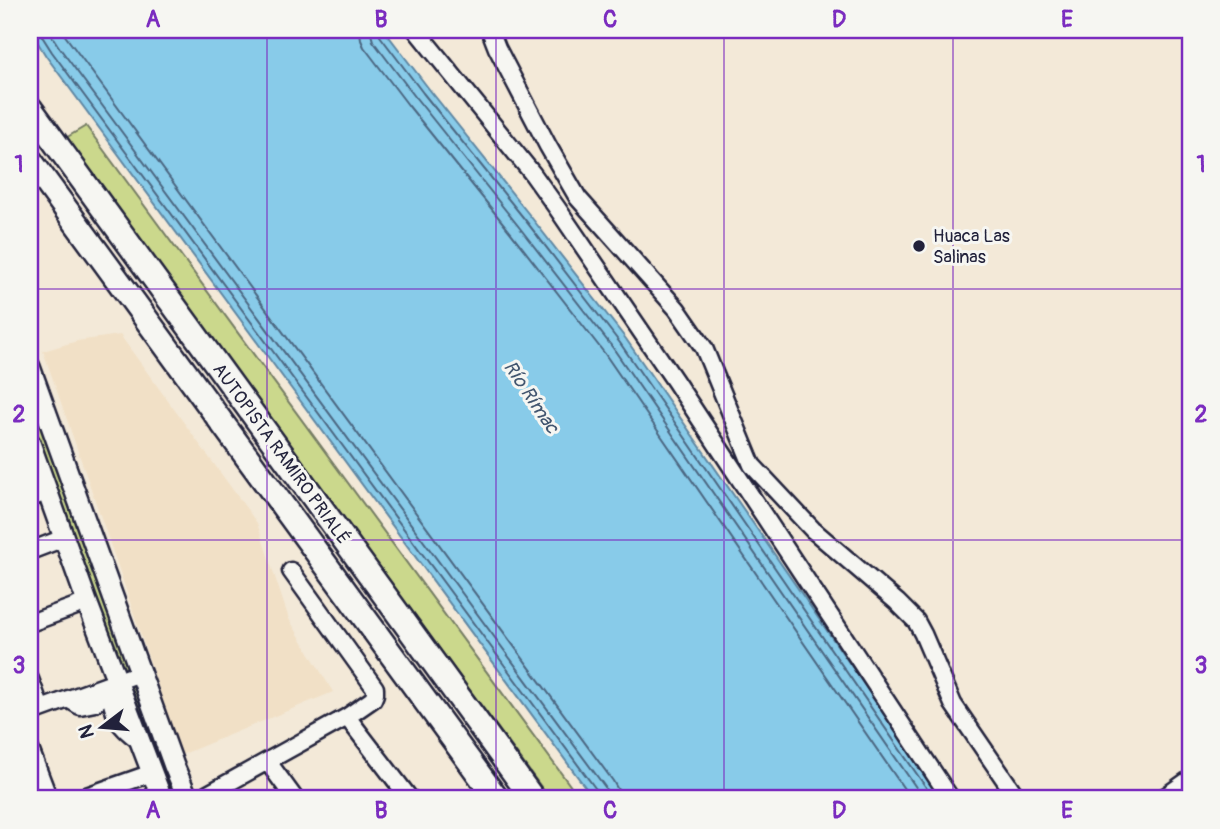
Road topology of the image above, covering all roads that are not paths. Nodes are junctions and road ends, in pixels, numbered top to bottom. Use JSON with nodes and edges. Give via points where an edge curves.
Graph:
{"nodes":[{"id":1,"x":416,"y":30,"type":"edge"},
{"id":2,"x":490,"y":30,"type":"edge"},
{"id":3,"x":30,"y":108,"type":"edge"},
{"id":4,"x":30,"y":160,"type":"edge"},
{"id":5,"x":30,"y":368,"type":"edge"},
{"id":6,"x":30,"y":443,"type":"edge"},
{"id":7,"x":39,"y":495,"type":"edge"},
{"id":8,"x":64,"y":538,"type":"junction"},
{"id":9,"x":30,"y":551,"type":"edge"},
{"id":10,"x":291,"y":571,"type":"dead end"},
{"id":11,"x":87,"y":602,"type":"junction"},
{"id":12,"x":30,"y":623,"type":"edge"},
{"id":13,"x":140,"y":673,"type":"junction"},
{"id":14,"x":30,"y":679,"type":"edge"},
{"id":15,"x":111,"y":686,"type":"junction"},
{"id":16,"x":74,"y":703,"type":"junction"},
{"id":17,"x":35,"y":711,"type":"edge"},
{"id":18,"x":347,"y":718,"type":"junction"},
{"id":19,"x":122,"y":728,"type":"junction"},
{"id":20,"x":139,"y":741,"type":"junction"},
{"id":21,"x":30,"y":749,"type":"edge"},
{"id":22,"x":268,"y":762,"type":"junction"},
{"id":23,"x":152,"y":773,"type":"junction"},
{"id":24,"x":1190,"y":779,"type":"edge"},
{"id":25,"x":402,"y":797,"type":"edge"},
{"id":26,"x":49,"y":799,"type":"edge"},
{"id":27,"x":78,"y":799,"type":"edge"},
{"id":28,"x":163,"y":799,"type":"edge"},
{"id":29,"x":188,"y":799,"type":"edge"},
{"id":30,"x":199,"y":799,"type":"edge"},
{"id":31,"x":295,"y":799,"type":"edge"},
{"id":32,"x":497,"y":799,"type":"edge"},
{"id":33,"x":533,"y":799,"type":"edge"},
{"id":34,"x":951,"y":799,"type":"edge"},
{"id":35,"x":1018,"y":799,"type":"edge"},
{"id":36,"x":1162,"y":799,"type":"edge"}],
"edges":[{"from":1,"to":34,"type":"street","via":[[557,208]]},
{"from":2,"to":35,"type":"street","via":[[576,196],[677,309],[704,348],[752,465],[813,530],[916,621],[953,704]]},
{"from":3,"to":33,"type":"highway","name":"AUTOPISTA RAMIRO PRIALÉ"},
{"from":4,"to":32,"type":"highway","name":"AUTOPISTA RAMIRO PRIALÉ"},
{"from":5,"to":13,"type":"main road"},
{"from":6,"to":7,"type":"main road"},
{"from":7,"to":8,"type":"main road"},
{"from":8,"to":9,"type":"street"},
{"from":8,"to":11,"type":"main road"},
{"from":10,"to":18,"type":"street","via":[[375,688],[373,699]]},
{"from":11,"to":12,"type":"street"},
{"from":11,"to":15,"type":"main road"},
{"from":13,"to":15,"type":"street"},
{"from":13,"to":29,"type":"main road"},
{"from":14,"to":17,"type":"street"},
{"from":15,"to":16,"type":"street"},
{"from":15,"to":19,"type":"street","via":[[113,708]]},
{"from":15,"to":20,"type":"main road"},
{"from":16,"to":17,"type":"street"},
{"from":16,"to":19,"type":"street"},
{"from":18,"to":22,"type":"street"},
{"from":18,"to":25,"type":"street"},
{"from":19,"to":20,"type":"street"},
{"from":20,"to":23,"type":"main road"},
{"from":21,"to":26,"type":"street"},
{"from":22,"to":30,"type":"street"},
{"from":22,"to":31,"type":"street"},
{"from":23,"to":27,"type":"street"},
{"from":23,"to":28,"type":"main road"},
{"from":24,"to":36,"type":"street"}]}
